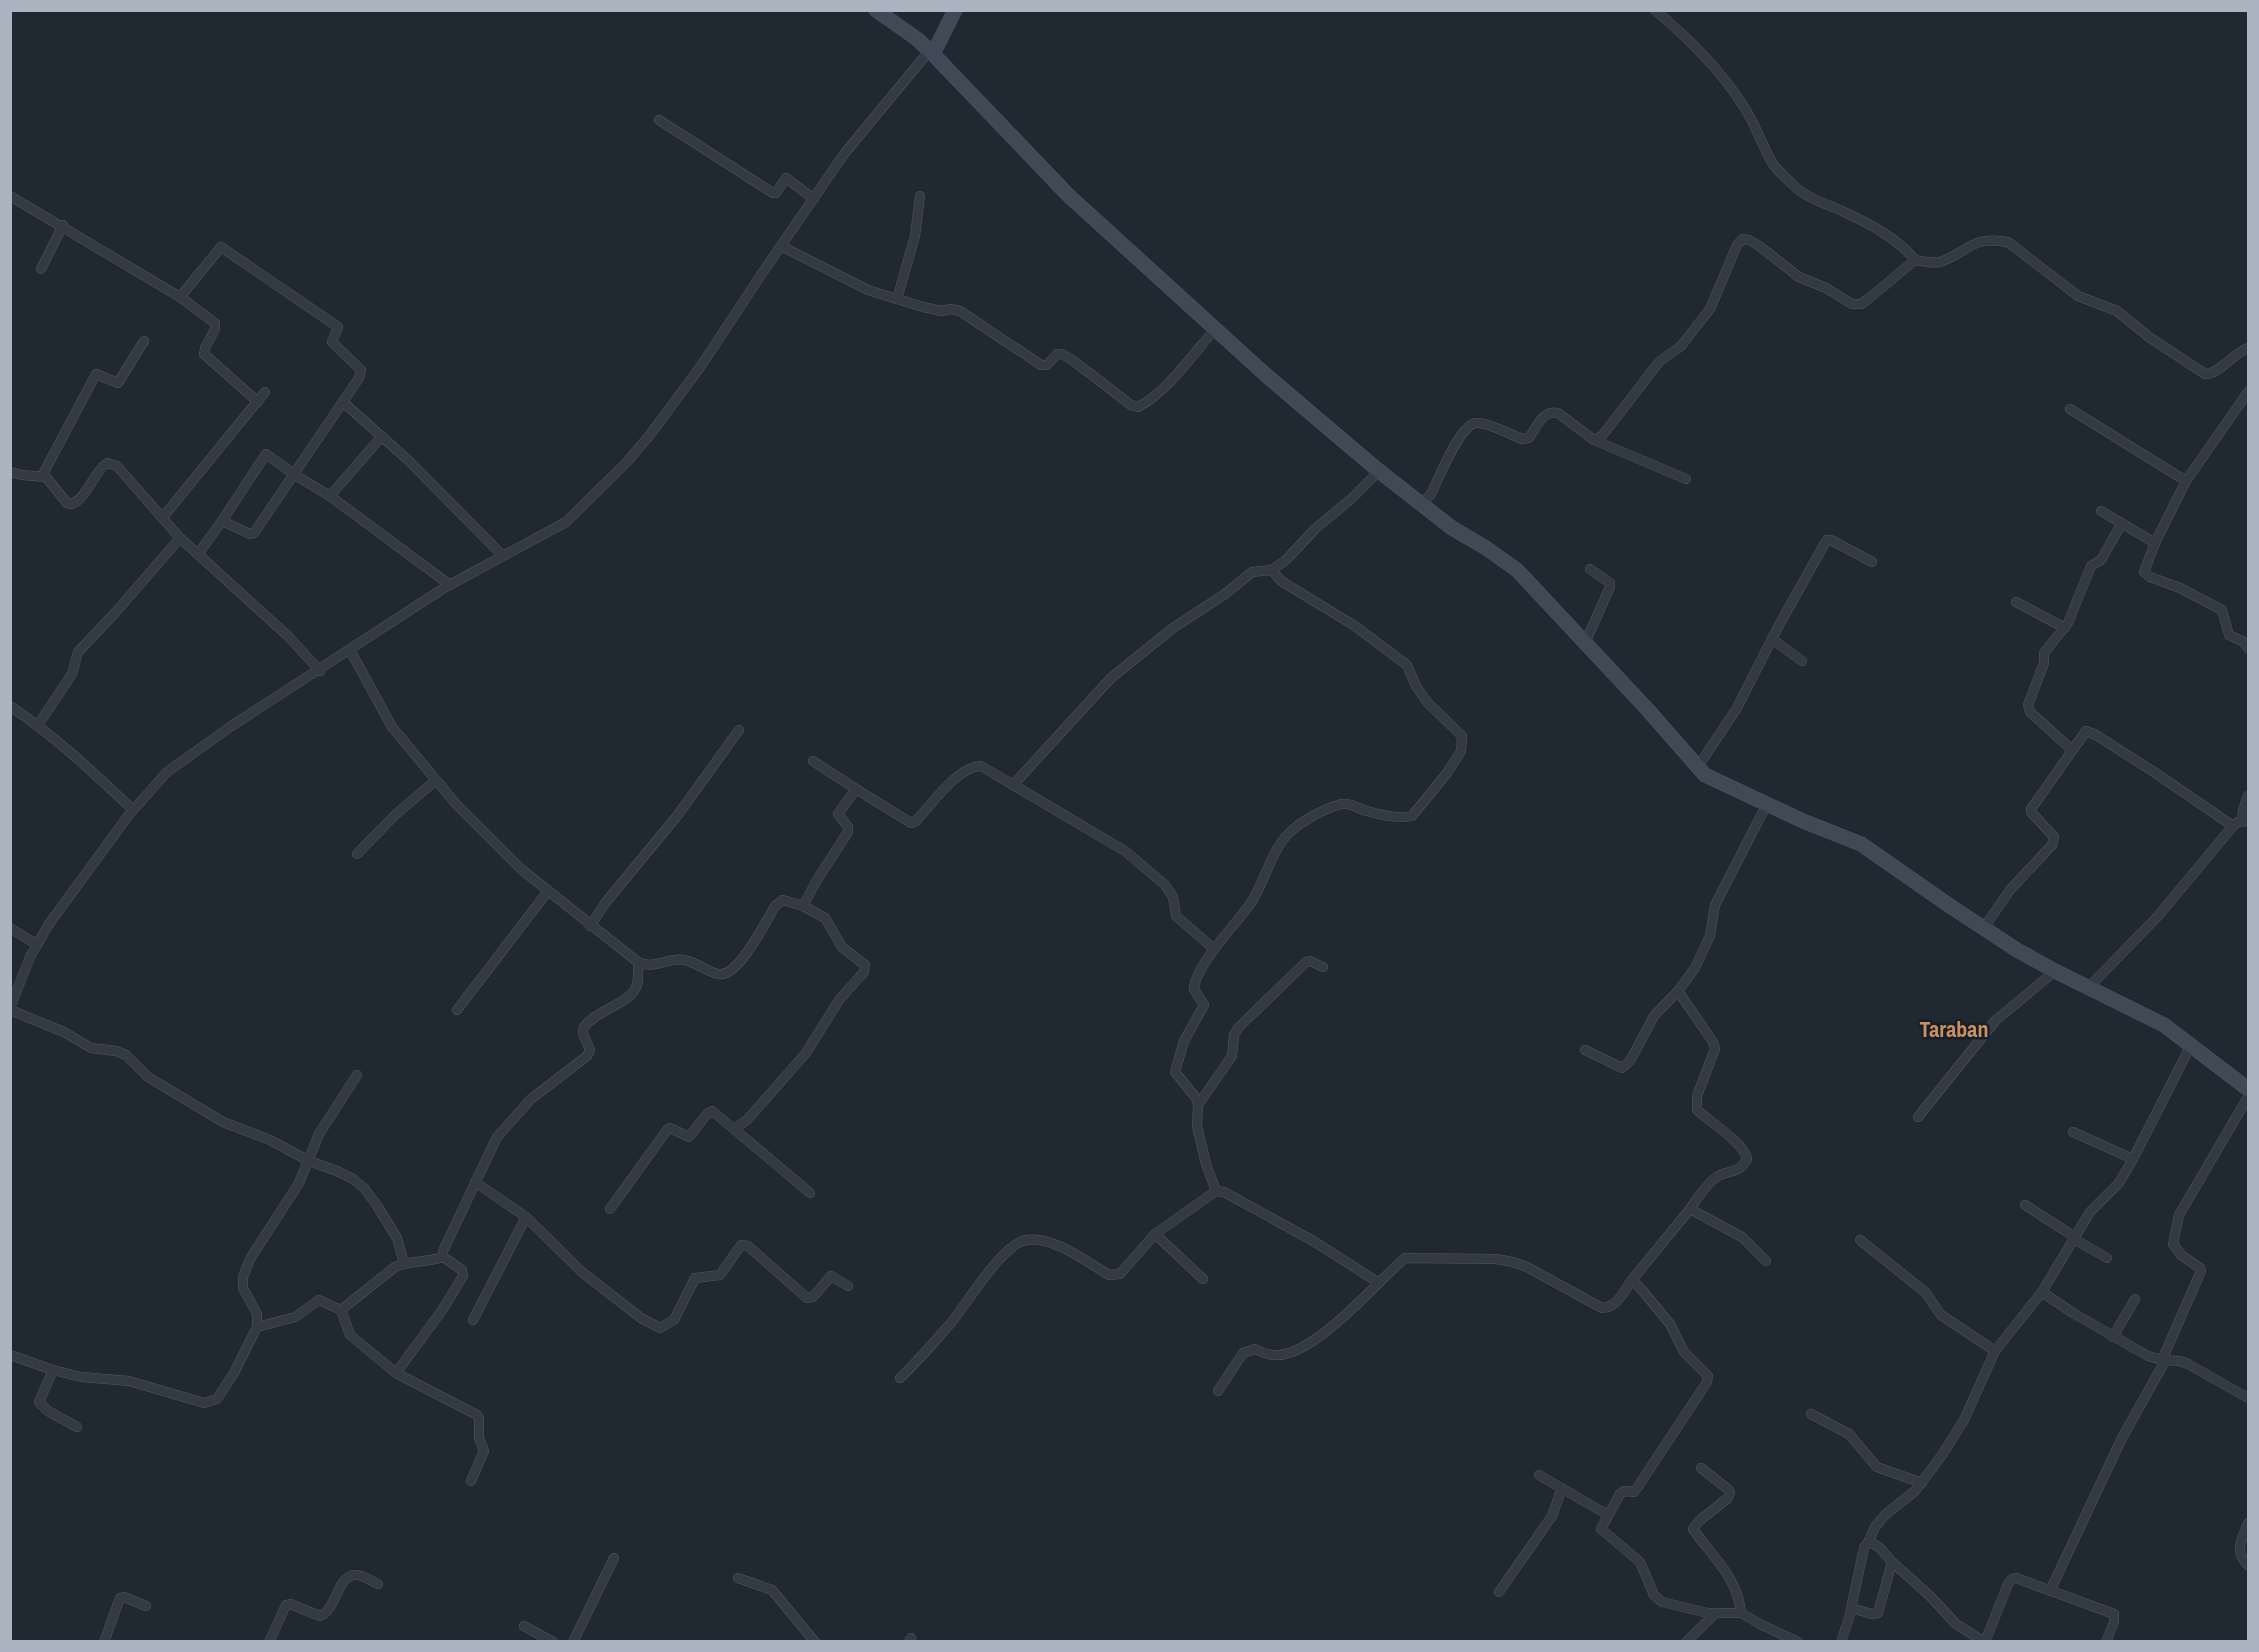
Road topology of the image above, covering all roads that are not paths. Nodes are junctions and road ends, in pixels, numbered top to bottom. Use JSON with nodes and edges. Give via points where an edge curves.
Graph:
{"nodes":[{"id":1,"x":876,"y":10,"type":"edge"},
{"id":2,"x":955,"y":10,"type":"edge"},
{"id":3,"x":1655,"y":10,"type":"edge"},
{"id":4,"x":932,"y":52,"type":"junction"},
{"id":5,"x":659,"y":120,"type":"dead end"},
{"id":6,"x":10,"y":196,"type":"edge"},
{"id":7,"x":920,"y":196,"type":"dead end"},
{"id":8,"x":814,"y":199,"type":"junction"},
{"id":9,"x":63,"y":225,"type":"junction"},
{"id":10,"x":781,"y":246,"type":"junction"},
{"id":11,"x":1915,"y":260,"type":"junction"},
{"id":12,"x":41,"y":269,"type":"dead end"},
{"id":13,"x":180,"y":297,"type":"junction"},
{"id":14,"x":897,"y":299,"type":"junction"},
{"id":15,"x":1216,"y":328,"type":"junction"},
{"id":16,"x":144,"y":341,"type":"dead end"},
{"id":17,"x":2248,"y":348,"type":"edge"},
{"id":18,"x":2248,"y":392,"type":"edge"},
{"id":19,"x":265,"y":393,"type":"dead end"},
{"id":20,"x":258,"y":402,"type":"junction"},
{"id":21,"x":343,"y":402,"type":"junction"},
{"id":22,"x":2070,"y":409,"type":"dead end"},
{"id":23,"x":382,"y":436,"type":"junction"},
{"id":24,"x":1594,"y":440,"type":"junction"},
{"id":25,"x":1379,"y":471,"type":"junction"},
{"id":26,"x":10,"y":472,"type":"edge"},
{"id":27,"x":295,"y":475,"type":"junction"},
{"id":28,"x":42,"y":476,"type":"junction"},
{"id":29,"x":1686,"y":479,"type":"dead end"},
{"id":30,"x":2186,"y":481,"type":"junction"},
{"id":31,"x":330,"y":496,"type":"junction"},
{"id":32,"x":1421,"y":504,"type":"junction"},
{"id":33,"x":2102,"y":511,"type":"dead end"},
{"id":34,"x":163,"y":517,"type":"junction"},
{"id":35,"x":222,"y":521,"type":"junction"},
{"id":36,"x":2122,"y":523,"type":"junction"},
{"id":37,"x":180,"y":538,"type":"junction"},
{"id":38,"x":2155,"y":543,"type":"junction"},
{"id":39,"x":198,"y":554,"type":"junction"},
{"id":40,"x":503,"y":556,"type":"junction"},
{"id":41,"x":1872,"y":562,"type":"dead end"},
{"id":42,"x":1590,"y":569,"type":"dead end"},
{"id":43,"x":1272,"y":570,"type":"junction"},
{"id":44,"x":450,"y":585,"type":"junction"},
{"id":45,"x":2016,"y":602,"type":"dead end"},
{"id":46,"x":2065,"y":628,"type":"junction"},
{"id":47,"x":1772,"y":639,"type":"junction"},
{"id":48,"x":1585,"y":643,"type":"junction"},
{"id":49,"x":2248,"y":648,"type":"edge"},
{"id":50,"x":350,"y":650,"type":"junction"},
{"id":51,"x":1802,"y":661,"type":"dead end"},
{"id":52,"x":320,"y":670,"type":"junction"},
{"id":53,"x":10,"y":706,"type":"edge"},
{"id":54,"x":39,"y":725,"type":"junction"},
{"id":55,"x":739,"y":730,"type":"dead end"},
{"id":56,"x":2071,"y":749,"type":"junction"},
{"id":57,"x":813,"y":761,"type":"dead end"},
{"id":58,"x":1697,"y":768,"type":"junction"},
{"id":59,"x":435,"y":781,"type":"junction"},
{"id":60,"x":1013,"y":785,"type":"junction"},
{"id":61,"x":855,"y":789,"type":"junction"},
{"id":62,"x":2248,"y":796,"type":"edge"},
{"id":63,"x":1767,"y":804,"type":"junction"},
{"id":64,"x":133,"y":810,"type":"junction"},
{"id":65,"x":2246,"y":820,"type":"edge"},
{"id":66,"x":2233,"y":826,"type":"junction"},
{"id":67,"x":357,"y":854,"type":"dead end"},
{"id":68,"x":548,"y":891,"type":"junction"},
{"id":69,"x":803,"y":906,"type":"junction"},
{"id":70,"x":590,"y":926,"type":"junction"},
{"id":71,"x":10,"y":928,"type":"edge"},
{"id":72,"x":1983,"y":929,"type":"junction"},
{"id":73,"x":36,"y":944,"type":"junction"},
{"id":74,"x":1214,"y":949,"type":"junction"},
{"id":75,"x":639,"y":963,"type":"junction"},
{"id":76,"x":1323,"y":967,"type":"dead end"},
{"id":77,"x":2055,"y":971,"type":"junction"},
{"id":78,"x":2089,"y":987,"type":"junction"},
{"id":79,"x":1677,"y":991,"type":"junction"},
{"id":80,"x":10,"y":1009,"type":"edge"},
{"id":81,"x":457,"y":1010,"type":"dead end"},
{"id":82,"x":2191,"y":1045,"type":"junction"},
{"id":83,"x":1585,"y":1050,"type":"dead end"},
{"id":84,"x":357,"y":1075,"type":"dead end"},
{"id":85,"x":2248,"y":1089,"type":"edge"},
{"id":86,"x":2248,"y":1097,"type":"edge"},
{"id":87,"x":1198,"y":1105,"type":"junction"},
{"id":88,"x":1918,"y":1117,"type":"dead end"},
{"id":89,"x":734,"y":1129,"type":"junction"},
{"id":90,"x":2073,"y":1131,"type":"dead end"},
{"id":91,"x":2133,"y":1159,"type":"junction"},
{"id":92,"x":309,"y":1161,"type":"junction"},
{"id":93,"x":475,"y":1182,"type":"junction"},
{"id":94,"x":1216,"y":1191,"type":"junction"},
{"id":95,"x":810,"y":1193,"type":"dead end"},
{"id":96,"x":2025,"y":1205,"type":"dead end"},
{"id":97,"x":610,"y":1209,"type":"dead end"},
{"id":98,"x":1690,"y":1209,"type":"junction"},
{"id":99,"x":526,"y":1216,"type":"junction"},
{"id":100,"x":1155,"y":1234,"type":"junction"},
{"id":101,"x":2075,"y":1238,"type":"junction"},
{"id":102,"x":1860,"y":1240,"type":"dead end"},
{"id":103,"x":443,"y":1257,"type":"junction"},
{"id":104,"x":2107,"y":1258,"type":"dead end"},
{"id":105,"x":1766,"y":1262,"type":"dead end"},
{"id":106,"x":404,"y":1263,"type":"junction"},
{"id":107,"x":1203,"y":1280,"type":"dead end"},
{"id":108,"x":1632,"y":1280,"type":"junction"},
{"id":109,"x":1379,"y":1283,"type":"junction"},
{"id":110,"x":848,"y":1286,"type":"dead end"},
{"id":111,"x":2042,"y":1292,"type":"junction"},
{"id":112,"x":2135,"y":1299,"type":"dead end"},
{"id":113,"x":341,"y":1310,"type":"junction"},
{"id":114,"x":473,"y":1320,"type":"dead end"},
{"id":115,"x":257,"y":1328,"type":"junction"},
{"id":116,"x":2113,"y":1337,"type":"junction"},
{"id":117,"x":1995,"y":1351,"type":"junction"},
{"id":118,"x":10,"y":1355,"type":"edge"},
{"id":119,"x":2163,"y":1360,"type":"junction"},
{"id":120,"x":53,"y":1370,"type":"junction"},
{"id":121,"x":396,"y":1373,"type":"junction"},
{"id":122,"x":900,"y":1378,"type":"dead end"},
{"id":123,"x":1218,"y":1391,"type":"dead end"},
{"id":124,"x":2248,"y":1396,"type":"edge"},
{"id":125,"x":1811,"y":1414,"type":"dead end"},
{"id":126,"x":78,"y":1427,"type":"dead end"},
{"id":127,"x":1701,"y":1468,"type":"dead end"},
{"id":128,"x":1539,"y":1475,"type":"dead end"},
{"id":129,"x":471,"y":1482,"type":"dead end"},
{"id":130,"x":1923,"y":1482,"type":"junction"},
{"id":131,"x":1562,"y":1488,"type":"junction"},
{"id":132,"x":1608,"y":1515,"type":"junction"},
{"id":133,"x":2248,"y":1522,"type":"edge"},
{"id":134,"x":1869,"y":1541,"type":"junction"},
{"id":135,"x":614,"y":1558,"type":"dead end"},
{"id":136,"x":1892,"y":1562,"type":"junction"},
{"id":137,"x":2248,"y":1565,"type":"edge"},
{"id":138,"x":738,"y":1578,"type":"dead end"},
{"id":139,"x":378,"y":1584,"type":"dead end"},
{"id":140,"x":2050,"y":1591,"type":"junction"},
{"id":141,"x":1499,"y":1592,"type":"dead end"},
{"id":142,"x":146,"y":1606,"type":"dead end"},
{"id":143,"x":1851,"y":1608,"type":"junction"},
{"id":144,"x":1716,"y":1613,"type":"junction"},
{"id":145,"x":1741,"y":1613,"type":"junction"},
{"id":146,"x":524,"y":1626,"type":"dead end"},
{"id":147,"x":104,"y":1641,"type":"edge"},
{"id":148,"x":269,"y":1641,"type":"edge"},
{"id":149,"x":553,"y":1641,"type":"edge"},
{"id":150,"x":573,"y":1641,"type":"edge"},
{"id":151,"x":815,"y":1641,"type":"edge"},
{"id":152,"x":1686,"y":1641,"type":"edge"},
{"id":153,"x":1798,"y":1641,"type":"edge"},
{"id":154,"x":1840,"y":1641,"type":"edge"},
{"id":155,"x":2106,"y":1641,"type":"edge"}],
"edges":[{"from":1,"to":4,"type":"street"},
{"from":2,"to":4,"type":"street"},
{"from":3,"to":11,"type":"street","via":[[1686,36],[1723,77],[1745,108],[1774,165],[1794,186],[1816,201],[1889,235]]},
{"from":4,"to":8,"type":"street","via":[[844,154]]},
{"from":4,"to":15,"type":"street","via":[[1068,195]]},
{"from":5,"to":8,"type":"street","via":[[773,193],[786,178]]},
{"from":6,"to":9,"type":"street"},
{"from":7,"to":14,"type":"street","via":[[915,236]]},
{"from":8,"to":10,"type":"street"},
{"from":9,"to":12,"type":"street"},
{"from":9,"to":13,"type":"street"},
{"from":10,"to":14,"type":"street","via":[[868,290]]},
{"from":10,"to":40,"type":"street","via":[[701,366],[626,463],[566,522]]},
{"from":11,"to":17,"type":"street","via":[[1939,262],[1977,242],[2008,242],[2078,296],[2117,311],[2205,374]]},
{"from":11,"to":24,"type":"street","via":[[1860,304],[1799,277],[1758,245],[1743,239],[1710,309],[1680,346],[1659,362],[1606,432]]},
{"from":13,"to":20,"type":"street","via":[[215,323],[204,354]]},
{"from":13,"to":21,"type":"street","via":[[223,248],[339,328],[332,342],[362,374]]},
{"from":14,"to":15,"type":"street","via":[[942,311],[960,311],[1041,365],[1047,365],[1057,354],[1071,358],[1138,407],[1166,385]]},
{"from":15,"to":25,"type":"street"},
{"from":16,"to":28,"type":"street","via":[[118,383],[96,374]]},
{"from":18,"to":30,"type":"street"},
{"from":19,"to":20,"type":"street"},
{"from":20,"to":34,"type":"street"},
{"from":21,"to":23,"type":"street"},
{"from":21,"to":27,"type":"street"},
{"from":22,"to":30,"type":"street"},
{"from":23,"to":31,"type":"street"},
{"from":23,"to":40,"type":"street"},
{"from":24,"to":29,"type":"street"},
{"from":24,"to":32,"type":"street","via":[[1552,411],[1528,438],[1522,439],[1472,423]]},
{"from":25,"to":32,"type":"street"},
{"from":25,"to":43,"type":"street"},
{"from":26,"to":28,"type":"street"},
{"from":27,"to":31,"type":"street"},
{"from":27,"to":35,"type":"street","via":[[252,534]]},
{"from":27,"to":35,"type":"street","via":[[266,454]]},
{"from":28,"to":34,"type":"street","via":[[72,504],[101,467],[112,463]]},
{"from":30,"to":38,"type":"street"},
{"from":31,"to":44,"type":"street"},
{"from":32,"to":48,"type":"street","via":[[1517,570]]},
{"from":33,"to":36,"type":"street"},
{"from":34,"to":37,"type":"street"},
{"from":35,"to":39,"type":"street"},
{"from":36,"to":38,"type":"street"},
{"from":36,"to":46,"type":"street","via":[[2101,560],[2091,566]]},
{"from":37,"to":39,"type":"street"},
{"from":37,"to":54,"type":"street","via":[[78,652],[72,674]]},
{"from":38,"to":49,"type":"street","via":[[2145,574],[2222,610],[2229,635]]},
{"from":39,"to":52,"type":"street"},
{"from":40,"to":44,"type":"street"},
{"from":41,"to":47,"type":"street","via":[[1827,540]]},
{"from":42,"to":48,"type":"street","via":[[1610,587]]},
{"from":43,"to":60,"type":"street","via":[[1252,572],[1132,660]]},
{"from":43,"to":74,"type":"street","via":[[1281,581],[1355,626],[1407,665],[1427,702],[1462,736],[1462,747],[1447,774],[1412,816],[1391,816],[1342,804],[1290,831],[1253,900]]},
{"from":44,"to":50,"type":"street"},
{"from":45,"to":46,"type":"street"},
{"from":46,"to":56,"type":"street","via":[[2044,653],[2028,708]]},
{"from":47,"to":51,"type":"street"},
{"from":47,"to":58,"type":"street","via":[[1737,708]]},
{"from":48,"to":58,"type":"street"},
{"from":50,"to":52,"type":"street"},
{"from":50,"to":59,"type":"street","via":[[392,727]]},
{"from":52,"to":64,"type":"street","via":[[167,772]]},
{"from":53,"to":54,"type":"street"},
{"from":54,"to":64,"type":"street"},
{"from":55,"to":70,"type":"street"},
{"from":56,"to":66,"type":"street","via":[[2089,731]]},
{"from":56,"to":72,"type":"street","via":[[2031,809],[2054,837],[2052,845],[2010,890]]},
{"from":57,"to":61,"type":"street"},
{"from":58,"to":63,"type":"street"},
{"from":59,"to":67,"type":"street"},
{"from":59,"to":68,"type":"street","via":[[521,869]]},
{"from":60,"to":61,"type":"street","via":[[986,768],[974,766],[964,771],[911,823]]},
{"from":60,"to":74,"type":"street","via":[[1125,851],[1165,885],[1173,897],[1176,916]]},
{"from":61,"to":69,"type":"street","via":[[838,814],[849,826],[849,832]]},
{"from":62,"to":65,"type":"street","via":[[2243,810]]},
{"from":63,"to":72,"type":"street","via":[[1861,844]]},
{"from":63,"to":79,"type":"street","via":[[1715,905],[1705,950]]},
{"from":64,"to":73,"type":"street"},
{"from":65,"to":66,"type":"street"},
{"from":66,"to":78,"type":"street","via":[[2158,916]]},
{"from":68,"to":70,"type":"street"},
{"from":68,"to":81,"type":"street"},
{"from":69,"to":75,"type":"street","via":[[779,902],[743,959],[729,973],[718,974],[676,959],[658,965]]},
{"from":69,"to":89,"type":"street","via":[[825,918],[842,947],[866,968],[839,1000],[806,1053],[747,1120]]},
{"from":70,"to":75,"type":"street"},
{"from":71,"to":73,"type":"street"},
{"from":72,"to":77,"type":"street"},
{"from":73,"to":80,"type":"street"},
{"from":74,"to":87,"type":"street","via":[[1195,980],[1194,989],[1204,1005],[1175,1068]]},
{"from":75,"to":93,"type":"street","via":[[638,984],[633,994],[589,1020],[584,1028],[582,1033],[590,1050],[587,1056],[549,1083],[512,1119],[497,1137]]},
{"from":76,"to":87,"type":"street","via":[[1306,962],[1239,1027],[1232,1056]]},
{"from":77,"to":78,"type":"street"},
{"from":77,"to":88,"type":"street","via":[[1996,1020]]},
{"from":78,"to":82,"type":"street","via":[[2164,1025]]},
{"from":79,"to":83,"type":"street","via":[[1654,1016],[1627,1066],[1622,1068]]},
{"from":79,"to":98,"type":"street","via":[[1715,1049],[1696,1096],[1697,1110],[1747,1159],[1740,1169],[1713,1180]]},
{"from":80,"to":92,"type":"street","via":[[91,1048],[126,1055],[148,1077],[223,1122],[270,1140]]},
{"from":82,"to":85,"type":"street"},
{"from":82,"to":91,"type":"street"},
{"from":84,"to":92,"type":"street","via":[[319,1134]]},
{"from":86,"to":119,"type":"street","via":[[2179,1215],[2174,1244],[2201,1271]]},
{"from":87,"to":94,"type":"street","via":[[1197,1126]]},
{"from":89,"to":95,"type":"street"},
{"from":89,"to":97,"type":"street","via":[[712,1111],[689,1137],[670,1128]]},
{"from":90,"to":91,"type":"street"},
{"from":91,"to":101,"type":"street","via":[[2119,1183],[2090,1212]]},
{"from":92,"to":106,"type":"street","via":[[337,1170],[364,1188],[397,1239]]},
{"from":92,"to":115,"type":"street","via":[[243,1277],[243,1288],[257,1314]]},
{"from":93,"to":99,"type":"street"},
{"from":93,"to":103,"type":"street","via":[[445,1244]]},
{"from":94,"to":100,"type":"street"},
{"from":94,"to":109,"type":"street","via":[[1315,1242]]},
{"from":96,"to":101,"type":"street"},
{"from":98,"to":105,"type":"street","via":[[1742,1238]]},
{"from":98,"to":108,"type":"street"},
{"from":99,"to":110,"type":"street","via":[[582,1272],[660,1328],[674,1320],[695,1278],[720,1275],[741,1245],[748,1246],[807,1298],[813,1297],[831,1276]]},
{"from":99,"to":114,"type":"street"},
{"from":100,"to":107,"type":"street"},
{"from":100,"to":122,"type":"street","via":[[1115,1276],[1054,1243],[1026,1239],[1014,1244]]},
{"from":101,"to":104,"type":"street"},
{"from":101,"to":111,"type":"street"},
{"from":102,"to":117,"type":"street","via":[[1925,1292],[1941,1315]]},
{"from":103,"to":106,"type":"street"},
{"from":103,"to":121,"type":"street","via":[[462,1270],[463,1276]]},
{"from":106,"to":113,"type":"street"},
{"from":108,"to":109,"type":"street","via":[[1615,1304],[1602,1308],[1527,1267],[1496,1259],[1405,1258]]},
{"from":108,"to":132,"type":"street","via":[[1670,1324],[1684,1352],[1708,1376],[1637,1488],[1634,1492],[1622,1491]]},
{"from":109,"to":123,"type":"street","via":[[1332,1326],[1293,1352],[1279,1356],[1255,1349],[1243,1353]]},
{"from":111,"to":116,"type":"street"},
{"from":111,"to":117,"type":"street"},
{"from":112,"to":116,"type":"street"},
{"from":113,"to":115,"type":"street","via":[[320,1300],[295,1317]]},
{"from":113,"to":121,"type":"street","via":[[350,1335]]},
{"from":115,"to":120,"type":"street","via":[[223,1393],[210,1402],[129,1382]]},
{"from":116,"to":119,"type":"street"},
{"from":117,"to":130,"type":"street","via":[[1964,1420]]},
{"from":118,"to":120,"type":"street"},
{"from":119,"to":124,"type":"street","via":[[2187,1364]]},
{"from":119,"to":140,"type":"street"},
{"from":120,"to":126,"type":"street","via":[[39,1402]]},
{"from":121,"to":129,"type":"street","via":[[477,1414],[484,1451]]},
{"from":125,"to":130,"type":"street","via":[[1849,1434],[1877,1467]]},
{"from":127,"to":145,"type":"street","via":[[1730,1493],[1693,1529],[1731,1580]]},
{"from":128,"to":131,"type":"street"},
{"from":130,"to":134,"type":"street","via":[[1885,1515]]},
{"from":131,"to":132,"type":"street"},
{"from":131,"to":141,"type":"street","via":[[1552,1516]]},
{"from":132,"to":144,"type":"street","via":[[1601,1529],[1640,1562],[1658,1599]]},
{"from":133,"to":137,"type":"street","via":[[2239,1553]]},
{"from":134,"to":136,"type":"street"},
{"from":134,"to":143,"type":"street","via":[[1858,1567]]},
{"from":135,"to":150,"type":"street"},
{"from":136,"to":140,"type":"street","via":[[1956,1624],[1981,1640],[1987,1636],[2012,1579]]},
{"from":136,"to":143,"type":"street","via":[[1878,1613]]},
{"from":138,"to":151,"type":"street","via":[[772,1590]]},
{"from":139,"to":148,"type":"street","via":[[359,1575],[348,1576],[324,1616],[286,1605]]},
{"from":140,"to":155,"type":"street","via":[[2114,1614]]},
{"from":142,"to":147,"type":"street","via":[[120,1598]]},
{"from":143,"to":154,"type":"street"},
{"from":144,"to":145,"type":"street"},
{"from":144,"to":152,"type":"street"},
{"from":145,"to":153,"type":"street"},
{"from":146,"to":149,"type":"street"}]}
